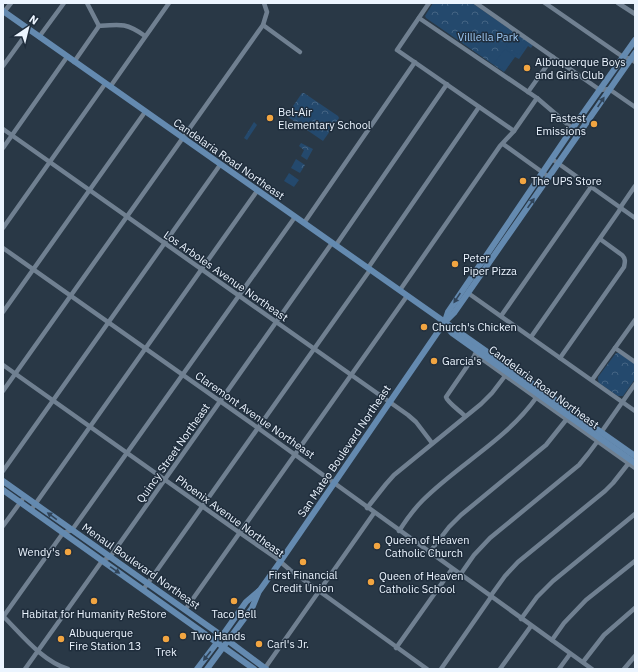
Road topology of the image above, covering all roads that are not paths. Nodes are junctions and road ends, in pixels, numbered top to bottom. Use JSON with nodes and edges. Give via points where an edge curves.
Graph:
{"nodes":[{"id":1,"x":11,"y":3,"type":"edge"},
{"id":2,"x":64,"y":3,"type":"edge"},
{"id":3,"x":87,"y":3,"type":"edge"},
{"id":4,"x":169,"y":3,"type":"edge"},
{"id":5,"x":264,"y":3,"type":"edge"},
{"id":6,"x":429,"y":3,"type":"edge"},
{"id":7,"x":476,"y":3,"type":"edge"},
{"id":8,"x":546,"y":3,"type":"edge"},
{"id":9,"x":618,"y":3,"type":"edge"},
{"id":10,"x":4,"y":12,"type":"edge"},
{"id":11,"x":635,"y":14,"type":"edge"},
{"id":12,"x":419,"y":18,"type":"junction"},
{"id":13,"x":263,"y":25,"type":"junction"},
{"id":14,"x":99,"y":26,"type":"junction"},
{"id":15,"x":29,"y":30,"type":"junction"},
{"id":16,"x":145,"y":36,"type":"junction"},
{"id":17,"x":39,"y":37,"type":"junction"},
{"id":18,"x":635,"y":40,"type":"edge"},
{"id":19,"x":300,"y":52,"type":"dead end"},
{"id":20,"x":635,"y":53,"type":"edge"},
{"id":21,"x":67,"y":57,"type":"junction"},
{"id":22,"x":553,"y":57,"type":"junction"},
{"id":23,"x":623,"y":57,"type":"junction"},
{"id":24,"x":633,"y":60,"type":"edge"},
{"id":25,"x":74,"y":62,"type":"junction"},
{"id":26,"x":415,"y":62,"type":"junction"},
{"id":27,"x":3,"y":66,"type":"edge"},
{"id":28,"x":447,"y":84,"type":"junction"},
{"id":29,"x":108,"y":85,"type":"junction"},
{"id":30,"x":609,"y":89,"type":"junction"},
{"id":31,"x":600,"y":90,"type":"junction"},
{"id":32,"x":528,"y":92,"type":"junction"},
{"id":33,"x":537,"y":98,"type":"junction"},
{"id":34,"x":479,"y":107,"type":"junction"},
{"id":35,"x":635,"y":107,"type":"edge"},
{"id":36,"x":145,"y":112,"type":"junction"},
{"id":37,"x":3,"y":128,"type":"edge"},
{"id":38,"x":572,"y":129,"type":"junction"},
{"id":39,"x":514,"y":131,"type":"junction"},
{"id":40,"x":579,"y":134,"type":"junction"},
{"id":41,"x":12,"y":135,"type":"junction"},
{"id":42,"x":182,"y":138,"type":"junction"},
{"id":43,"x":503,"y":144,"type":"junction"},
{"id":44,"x":3,"y":148,"type":"edge"},
{"id":45,"x":552,"y":159,"type":"junction"},
{"id":46,"x":50,"y":162,"type":"junction"},
{"id":47,"x":558,"y":163,"type":"junction"},
{"id":48,"x":220,"y":165,"type":"junction"},
{"id":49,"x":543,"y":173,"type":"junction"},
{"id":50,"x":549,"y":177,"type":"junction"},
{"id":51,"x":635,"y":186,"type":"edge"},
{"id":52,"x":591,"y":187,"type":"junction"},
{"id":53,"x":90,"y":190,"type":"junction"},
{"id":54,"x":257,"y":191,"type":"junction"},
{"id":55,"x":621,"y":208,"type":"junction"},
{"id":56,"x":127,"y":216,"type":"junction"},
{"id":57,"x":295,"y":217,"type":"junction"},
{"id":58,"x":635,"y":218,"type":"edge"},
{"id":59,"x":304,"y":223,"type":"junction"},
{"id":60,"x":3,"y":228,"type":"edge"},
{"id":61,"x":600,"y":239,"type":"junction"},
{"id":62,"x":164,"y":243,"type":"junction"},
{"id":63,"x":334,"y":244,"type":"junction"},
{"id":64,"x":3,"y":248,"type":"edge"},
{"id":65,"x":483,"y":260,"type":"junction"},
{"id":66,"x":369,"y":269,"type":"junction"},
{"id":67,"x":33,"y":270,"type":"junction"},
{"id":68,"x":202,"y":270,"type":"junction"},
{"id":69,"x":400,"y":290,"type":"junction"},
{"id":70,"x":468,"y":294,"type":"junction"},
{"id":71,"x":71,"y":296,"type":"junction"},
{"id":72,"x":239,"y":296,"type":"junction"},
{"id":73,"x":407,"y":296,"type":"junction"},
{"id":74,"x":3,"y":312,"type":"edge"},
{"id":75,"x":501,"y":316,"type":"junction"},
{"id":76,"x":635,"y":320,"type":"edge"},
{"id":77,"x":108,"y":322,"type":"junction"},
{"id":78,"x":276,"y":323,"type":"junction"},
{"id":79,"x":444,"y":323,"type":"junction"},
{"id":80,"x":530,"y":337,"type":"junction"},
{"id":81,"x":615,"y":348,"type":"junction"},
{"id":82,"x":146,"y":349,"type":"junction"},
{"id":83,"x":314,"y":349,"type":"junction"},
{"id":84,"x":478,"y":351,"type":"junction"},
{"id":85,"x":560,"y":358,"type":"junction"},
{"id":86,"x":635,"y":362,"type":"edge"},
{"id":87,"x":3,"y":365,"type":"edge"},
{"id":88,"x":15,"y":374,"type":"junction"},
{"id":89,"x":351,"y":375,"type":"junction"},
{"id":90,"x":183,"y":376,"type":"junction"},
{"id":91,"x":505,"y":376,"type":"junction"},
{"id":92,"x":592,"y":380,"type":"junction"},
{"id":93,"x":635,"y":384,"type":"edge"},
{"id":94,"x":3,"y":391,"type":"edge"},
{"id":95,"x":536,"y":398,"type":"junction"},
{"id":96,"x":53,"y":400,"type":"junction"},
{"id":97,"x":220,"y":402,"type":"junction"},
{"id":98,"x":390,"y":402,"type":"junction"},
{"id":99,"x":623,"y":402,"type":"junction"},
{"id":100,"x":635,"y":410,"type":"edge"},
{"id":101,"x":465,"y":416,"type":"junction"},
{"id":102,"x":569,"y":416,"type":"junction"},
{"id":103,"x":90,"y":427,"type":"junction"},
{"id":104,"x":258,"y":428,"type":"junction"},
{"id":105,"x":598,"y":437,"type":"junction"},
{"id":106,"x":432,"y":443,"type":"junction"},
{"id":107,"x":128,"y":453,"type":"junction"},
{"id":108,"x":295,"y":455,"type":"junction"},
{"id":109,"x":635,"y":456,"type":"edge"},
{"id":110,"x":632,"y":464,"type":"edge"},
{"id":111,"x":635,"y":468,"type":"edge"},
{"id":112,"x":3,"y":471,"type":"edge"},
{"id":113,"x":165,"y":479,"type":"junction"},
{"id":114,"x":3,"y":481,"type":"edge"},
{"id":115,"x":335,"y":483,"type":"junction"},
{"id":116,"x":3,"y":490,"type":"edge"},
{"id":117,"x":24,"y":496,"type":"junction"},
{"id":118,"x":20,"y":502,"type":"junction"},
{"id":119,"x":36,"y":504,"type":"junction"},
{"id":120,"x":202,"y":506,"type":"junction"},
{"id":121,"x":367,"y":508,"type":"junction"},
{"id":122,"x":31,"y":510,"type":"junction"},
{"id":123,"x":374,"y":513,"type":"junction"},
{"id":124,"x":635,"y":514,"type":"edge"},
{"id":125,"x":3,"y":526,"type":"edge"},
{"id":126,"x":72,"y":530,"type":"junction"},
{"id":127,"x":399,"y":531,"type":"junction"},
{"id":128,"x":63,"y":533,"type":"junction"},
{"id":129,"x":240,"y":533,"type":"junction"},
{"id":130,"x":429,"y":553,"type":"junction"},
{"id":131,"x":110,"y":557,"type":"junction"},
{"id":132,"x":102,"y":561,"type":"junction"},
{"id":133,"x":635,"y":561,"type":"edge"},
{"id":134,"x":280,"y":562,"type":"junction"},
{"id":135,"x":452,"y":569,"type":"junction"},
{"id":136,"x":460,"y":575,"type":"junction"},
{"id":137,"x":148,"y":584,"type":"junction"},
{"id":138,"x":144,"y":590,"type":"junction"},
{"id":139,"x":260,"y":590,"type":"junction"},
{"id":140,"x":318,"y":591,"type":"junction"},
{"id":141,"x":491,"y":597,"type":"junction"},
{"id":142,"x":165,"y":605,"type":"junction"},
{"id":143,"x":635,"y":608,"type":"edge"},
{"id":144,"x":185,"y":610,"type":"junction"},
{"id":145,"x":3,"y":617,"type":"edge"},
{"id":146,"x":521,"y":619,"type":"junction"},
{"id":147,"x":531,"y":626,"type":"junction"},
{"id":148,"x":222,"y":636,"type":"junction"},
{"id":149,"x":552,"y":640,"type":"junction"},
{"id":150,"x":217,"y":642,"type":"junction"},
{"id":151,"x":228,"y":642,"type":"junction"},
{"id":152,"x":224,"y":647,"type":"junction"},
{"id":153,"x":396,"y":648,"type":"junction"},
{"id":154,"x":38,"y":651,"type":"junction"},
{"id":155,"x":570,"y":654,"type":"junction"},
{"id":156,"x":635,"y":656,"type":"edge"},
{"id":157,"x":582,"y":662,"type":"junction"},
{"id":158,"x":252,"y":667,"type":"edge"},
{"id":159,"x":25,"y":669,"type":"edge"},
{"id":160,"x":68,"y":669,"type":"edge"},
{"id":161,"x":197,"y":669,"type":"edge"},
{"id":162,"x":207,"y":669,"type":"edge"},
{"id":163,"x":258,"y":669,"type":"edge"},
{"id":164,"x":265,"y":669,"type":"edge"},
{"id":165,"x":427,"y":669,"type":"edge"},
{"id":166,"x":440,"y":669,"type":"edge"},
{"id":167,"x":500,"y":669,"type":"edge"},
{"id":168,"x":559,"y":669,"type":"edge"},
{"id":169,"x":592,"y":669,"type":"edge"},
{"id":170,"x":624,"y":669,"type":"edge"}],
"edges":[{"from":1,"to":10,"type":"street"},
{"from":2,"to":17,"type":"street"},
{"from":3,"to":14,"type":"street"},
{"from":4,"to":16,"type":"street"},
{"from":5,"to":13,"type":"street","via":[[267,12]]},
{"from":6,"to":12,"type":"street"},
{"from":7,"to":22,"type":"street"},
{"from":8,"to":23,"type":"street"},
{"from":9,"to":11,"type":"street"},
{"from":10,"to":15,"type":"main road","name":"Candelaria Road Northeast"},
{"from":12,"to":26,"type":"street","via":[[398,50]]},
{"from":12,"to":32,"type":"street"},
{"from":13,"to":19,"type":"street"},
{"from":13,"to":42,"type":"street"},
{"from":14,"to":16,"type":"street","via":[[129,26]]},
{"from":14,"to":25,"type":"street"},
{"from":15,"to":17,"type":"main road","name":"Candelaria Road Northeast"},
{"from":15,"to":27,"type":"street"},
{"from":16,"to":29,"type":"street"},
{"from":17,"to":21,"type":"main road","name":"Candelaria Road Northeast"},
{"from":18,"to":23,"type":"main road","name":"San Mateo Boulevard Northeast"},
{"from":20,"to":24,"type":"main road","name":"San Mateo Boulevard Northeast"},
{"from":21,"to":25,"type":"main road","name":"Candelaria Road Northeast"},
{"from":21,"to":41,"type":"street"},
{"from":22,"to":31,"type":"street"},
{"from":22,"to":32,"type":"street"},
{"from":23,"to":24,"type":"street"},
{"from":23,"to":31,"type":"main road","name":"San Mateo Boulevard Northeast"},
{"from":24,"to":30,"type":"main road","name":"San Mateo Boulevard Northeast"},
{"from":25,"to":29,"type":"main road","name":"Candelaria Road Northeast"},
{"from":26,"to":28,"type":"street"},
{"from":26,"to":59,"type":"street"},
{"from":28,"to":34,"type":"street"},
{"from":28,"to":63,"type":"street","name":"Quincy Street Northeast"},
{"from":29,"to":36,"type":"main road","name":"Candelaria Road Northeast"},
{"from":29,"to":46,"type":"street"},
{"from":30,"to":31,"type":"street"},
{"from":30,"to":35,"type":"street"},
{"from":40,"to":30,"type":"main road","name":"San Mateo Boulevard Northeast","one_way":true},
{"from":31,"to":38,"type":"main road","name":"San Mateo Boulevard Northeast"},
{"from":32,"to":33,"type":"street"},
{"from":33,"to":38,"type":"street"},
{"from":33,"to":39,"type":"street"},
{"from":34,"to":39,"type":"street"},
{"from":34,"to":66,"type":"street"},
{"from":36,"to":42,"type":"main road","name":"Candelaria Road Northeast"},
{"from":36,"to":53,"type":"street"},
{"from":37,"to":41,"type":"street","name":"Los Arboles Avenue Northeast"},
{"from":38,"to":40,"type":"street"},
{"from":38,"to":45,"type":"main road","name":"San Mateo Boulevard Northeast"},
{"from":39,"to":43,"type":"street"},
{"from":40,"to":47,"type":"main road","name":"San Mateo Boulevard Northeast"},
{"from":41,"to":44,"type":"street"},
{"from":41,"to":46,"type":"street","name":"Los Arboles Avenue Northeast"},
{"from":42,"to":48,"type":"main road","name":"Candelaria Road Northeast"},
{"from":42,"to":56,"type":"street"},
{"from":43,"to":49,"type":"street"},
{"from":43,"to":69,"type":"street"},
{"from":45,"to":47,"type":"street"},
{"from":45,"to":49,"type":"main road","name":"San Mateo Boulevard Northeast"},
{"from":46,"to":53,"type":"street","name":"Los Arboles Avenue Northeast"},
{"from":46,"to":60,"type":"street"},
{"from":47,"to":50,"type":"main road","name":"San Mateo Boulevard Northeast"},
{"from":47,"to":52,"type":"street"},
{"from":48,"to":54,"type":"main road","name":"Candelaria Road Northeast"},
{"from":48,"to":62,"type":"street"},
{"from":49,"to":50,"type":"street"},
{"from":49,"to":65,"type":"main road","name":"San Mateo Boulevard Northeast"},
{"from":70,"to":50,"type":"main road","name":"San Mateo Boulevard Northeast","one_way":true},
{"from":51,"to":55,"type":"street"},
{"from":52,"to":55,"type":"street"},
{"from":52,"to":75,"type":"street"},
{"from":53,"to":56,"type":"street","name":"Los Arboles Avenue Northeast"},
{"from":53,"to":67,"type":"street"},
{"from":54,"to":57,"type":"main road","name":"Candelaria Road Northeast"},
{"from":54,"to":68,"type":"street"},
{"from":55,"to":58,"type":"street"},
{"from":55,"to":61,"type":"street"},
{"from":56,"to":62,"type":"street","name":"Los Arboles Avenue Northeast"},
{"from":56,"to":71,"type":"street"},
{"from":57,"to":59,"type":"main road","name":"Candelaria Road Northeast"},
{"from":57,"to":72,"type":"street"},
{"from":59,"to":63,"type":"main road","name":"Candelaria Road Northeast"},
{"from":61,"to":80,"type":"street"},
{"from":61,"to":85,"type":"street","via":[[622,255],[626,262]]},
{"from":62,"to":68,"type":"street","name":"Los Arboles Avenue Northeast"},
{"from":62,"to":77,"type":"street"},
{"from":63,"to":66,"type":"main road","name":"Candelaria Road Northeast"},
{"from":63,"to":78,"type":"street","name":"Quincy Street Northeast"},
{"from":64,"to":67,"type":"street","name":"Claremont Avenue Northeast"},
{"from":65,"to":70,"type":"main road","via":[[468,287]]},
{"from":65,"to":79,"type":"main road","name":"San Mateo Boulevard Northeast","one_way":true,"via":[[448,312]]},
{"from":66,"to":69,"type":"main road","name":"Candelaria Road Northeast"},
{"from":66,"to":83,"type":"street"},
{"from":67,"to":71,"type":"street","name":"Claremont Avenue Northeast"},
{"from":67,"to":74,"type":"street"},
{"from":68,"to":72,"type":"street","name":"Los Arboles Avenue Northeast"},
{"from":68,"to":82,"type":"street"},
{"from":69,"to":73,"type":"main road","name":"Candelaria Road Northeast"},
{"from":70,"to":75,"type":"street"},
{"from":70,"to":79,"type":"main road","name":"San Mateo Boulevard Northeast"},
{"from":71,"to":77,"type":"street","name":"Claremont Avenue Northeast"},
{"from":71,"to":88,"type":"street"},
{"from":72,"to":78,"type":"street","name":"Los Arboles Avenue Northeast"},
{"from":72,"to":90,"type":"street"},
{"from":73,"to":79,"type":"main road","name":"Candelaria Road Northeast"},
{"from":73,"to":89,"type":"street"},
{"from":75,"to":80,"type":"street"},
{"from":76,"to":81,"type":"street"},
{"from":77,"to":82,"type":"street","name":"Claremont Avenue Northeast"},
{"from":77,"to":96,"type":"street"},
{"from":78,"to":83,"type":"street","name":"Los Arboles Avenue Northeast"},
{"from":78,"to":97,"type":"street","name":"Quincy Street Northeast"},
{"from":79,"to":84,"type":"main road","name":"Candelaria Road Northeast","via":[[456,329]]},
{"from":79,"to":98,"type":"main road","name":"San Mateo Boulevard Northeast"},
{"from":80,"to":85,"type":"street"},
{"from":81,"to":86,"type":"street"},
{"from":81,"to":92,"type":"street"},
{"from":82,"to":90,"type":"street","name":"Claremont Avenue Northeast"},
{"from":82,"to":103,"type":"street"},
{"from":83,"to":89,"type":"street","name":"Los Arboles Avenue Northeast"},
{"from":83,"to":104,"type":"street"},
{"from":84,"to":91,"type":"street"},
{"from":84,"to":101,"type":"street","via":[[446,397]]},
{"from":84,"to":102,"type":"main road","name":"Candelaria Road Northeast"},
{"from":85,"to":92,"type":"street"},
{"from":87,"to":88,"type":"street","name":"Phoenix Avenue Northeast"},
{"from":88,"to":94,"type":"street"},
{"from":88,"to":96,"type":"street","name":"Phoenix Avenue Northeast"},
{"from":89,"to":98,"type":"street","name":"Los Arboles Avenue Northeast"},
{"from":89,"to":108,"type":"street"},
{"from":90,"to":97,"type":"street","name":"Claremont Avenue Northeast"},
{"from":90,"to":107,"type":"street"},
{"from":91,"to":95,"type":"street"},
{"from":91,"to":101,"type":"street","via":[[489,397]]},
{"from":92,"to":99,"type":"street"},
{"from":93,"to":99,"type":"street"},
{"from":95,"to":102,"type":"street"},
{"from":95,"to":127,"type":"street","via":[[516,423],[427,496],[410,514]]},
{"from":96,"to":103,"type":"street","name":"Phoenix Avenue Northeast"},
{"from":96,"to":112,"type":"street"},
{"from":97,"to":104,"type":"street","name":"Claremont Avenue Northeast"},
{"from":97,"to":113,"type":"street","name":"Quincy Street Northeast"},
{"from":98,"to":106,"type":"street","name":"Los Arboles Avenue Northeast","via":[[412,418]]},
{"from":98,"to":115,"type":"main road","name":"San Mateo Boulevard Northeast"},
{"from":99,"to":100,"type":"street"},
{"from":99,"to":105,"type":"street"},
{"from":101,"to":106,"type":"street"},
{"from":102,"to":105,"type":"main road","name":"Candelaria Road Northeast"},
{"from":102,"to":105,"type":"street"},
{"from":102,"to":130,"type":"street","via":[[546,445],[456,520]]},
{"from":103,"to":107,"type":"street","name":"Phoenix Avenue Northeast"},
{"from":103,"to":119,"type":"street"},
{"from":104,"to":108,"type":"street","name":"Claremont Avenue Northeast"},
{"from":104,"to":120,"type":"street"},
{"from":105,"to":109,"type":"main road","name":"Candelaria Road Northeast"},
{"from":105,"to":110,"type":"main road","name":"Candelaria Road Northeast"},
{"from":105,"to":136,"type":"street","via":[[579,465],[484,543]]},
{"from":106,"to":121,"type":"street","via":[[394,475]]},
{"from":107,"to":113,"type":"street","name":"Phoenix Avenue Northeast"},
{"from":107,"to":126,"type":"street"},
{"from":108,"to":115,"type":"street","name":"Claremont Avenue Northeast"},
{"from":108,"to":129,"type":"street"},
{"from":110,"to":111,"type":"street"},
{"from":110,"to":141,"type":"street","via":[[605,491],[512,568]]},
{"from":113,"to":120,"type":"street","name":"Phoenix Avenue Northeast"},
{"from":113,"to":131,"type":"street","name":"Quincy Street Northeast"},
{"from":114,"to":117,"type":"main road","name":"Menaul Boulevard Northeast"},
{"from":115,"to":121,"type":"street","name":"Claremont Avenue Northeast"},
{"from":115,"to":134,"type":"main road","name":"San Mateo Boulevard Northeast"},
{"from":116,"to":118,"type":"main road","name":"Menaul Boulevard Northeast"},
{"from":117,"to":118,"type":"street"},
{"from":117,"to":119,"type":"main road","name":"Menaul Boulevard Northeast"},
{"from":118,"to":122,"type":"main road","name":"Menaul Boulevard Northeast"},
{"from":118,"to":125,"type":"street"},
{"from":119,"to":122,"type":"street"},
{"from":126,"to":119,"type":"main road","name":"Menaul Boulevard Northeast","one_way":true},
{"from":120,"to":129,"type":"street","name":"Phoenix Avenue Northeast"},
{"from":120,"to":137,"type":"street"},
{"from":121,"to":123,"type":"street","name":"Claremont Avenue Northeast"},
{"from":122,"to":128,"type":"main road","name":"Menaul Boulevard Northeast"},
{"from":123,"to":127,"type":"street","name":"Claremont Avenue Northeast"},
{"from":123,"to":140,"type":"street"},
{"from":124,"to":146,"type":"street","via":[[550,584]]},
{"from":126,"to":128,"type":"street"},
{"from":126,"to":131,"type":"main road","name":"Menaul Boulevard Northeast"},
{"from":127,"to":130,"type":"street","name":"Claremont Avenue Northeast"},
{"from":128,"to":132,"type":"main road","name":"Menaul Boulevard Northeast"},
{"from":128,"to":145,"type":"street"},
{"from":129,"to":134,"type":"street","name":"Phoenix Avenue Northeast"},
{"from":129,"to":144,"type":"street"},
{"from":130,"to":135,"type":"street","name":"Claremont Avenue Northeast"},
{"from":131,"to":132,"type":"street","name":"Quincy Street Northeast"},
{"from":131,"to":137,"type":"main road","name":"Menaul Boulevard Northeast"},
{"from":132,"to":138,"type":"main road","name":"Menaul Boulevard Northeast","one_way":true},
{"from":132,"to":154,"type":"street","name":"Quincy Street Northeast"},
{"from":133,"to":149,"type":"street","via":[[586,600]]},
{"from":134,"to":139,"type":"main road","name":"San Mateo Boulevard Northeast"},
{"from":134,"to":140,"type":"street","name":"Phoenix Avenue Northeast"},
{"from":135,"to":136,"type":"street","name":"Claremont Avenue Northeast"},
{"from":135,"to":153,"type":"street"},
{"from":136,"to":141,"type":"street","name":"Claremont Avenue Northeast"},
{"from":137,"to":138,"type":"street"},
{"from":137,"to":144,"type":"main road","name":"Menaul Boulevard Northeast"},
{"from":138,"to":142,"type":"main road","name":"Menaul Boulevard Northeast"},
{"from":139,"to":148,"type":"main road","name":"San Mateo Boulevard Northeast","via":[[246,602]]},
{"from":139,"to":151,"type":"main road","name":"San Mateo Boulevard Northeast","via":[[252,608]]},
{"from":140,"to":153,"type":"street","name":"Phoenix Avenue Northeast"},
{"from":140,"to":164,"type":"street"},
{"from":141,"to":146,"type":"street","name":"Claremont Avenue Northeast"},
{"from":141,"to":166,"type":"street"},
{"from":142,"to":144,"type":"main road"},
{"from":142,"to":150,"type":"main road","name":"Menaul Boulevard Northeast"},
{"from":143,"to":157,"type":"street","via":[[604,635]]},
{"from":144,"to":148,"type":"main road","name":"Menaul Boulevard Northeast"},
{"from":145,"to":154,"type":"street"},
{"from":146,"to":147,"type":"street","name":"Claremont Avenue Northeast"},
{"from":147,"to":149,"type":"street","name":"Claremont Avenue Northeast"},
{"from":147,"to":167,"type":"street"},
{"from":148,"to":150,"type":"main road","name":"San Mateo Boulevard Northeast"},
{"from":148,"to":151,"type":"main road","name":"Menaul Boulevard Northeast"},
{"from":149,"to":155,"type":"street","name":"Claremont Avenue Northeast"},
{"from":150,"to":152,"type":"main road","name":"Menaul Boulevard Northeast"},
{"from":150,"to":161,"type":"main road","name":"San Mateo Boulevard Northeast","one_way":true},
{"from":151,"to":152,"type":"main road","name":"San Mateo Boulevard Northeast"},
{"from":151,"to":164,"type":"main road","name":"Menaul Boulevard Northeast"},
{"from":152,"to":158,"type":"main road","name":"Menaul Boulevard Northeast"},
{"from":152,"to":162,"type":"main road","name":"San Mateo Boulevard Northeast"},
{"from":153,"to":165,"type":"street","name":"Phoenix Avenue Northeast"},
{"from":154,"to":159,"type":"street","name":"Quincy Street Northeast"},
{"from":154,"to":160,"type":"street"},
{"from":155,"to":157,"type":"street","name":"Claremont Avenue Northeast"},
{"from":155,"to":168,"type":"street"},
{"from":156,"to":170,"type":"street"},
{"from":157,"to":169,"type":"street","name":"Claremont Avenue Northeast"},
{"from":158,"to":163,"type":"main road","name":"Menaul Boulevard Northeast"}]}
